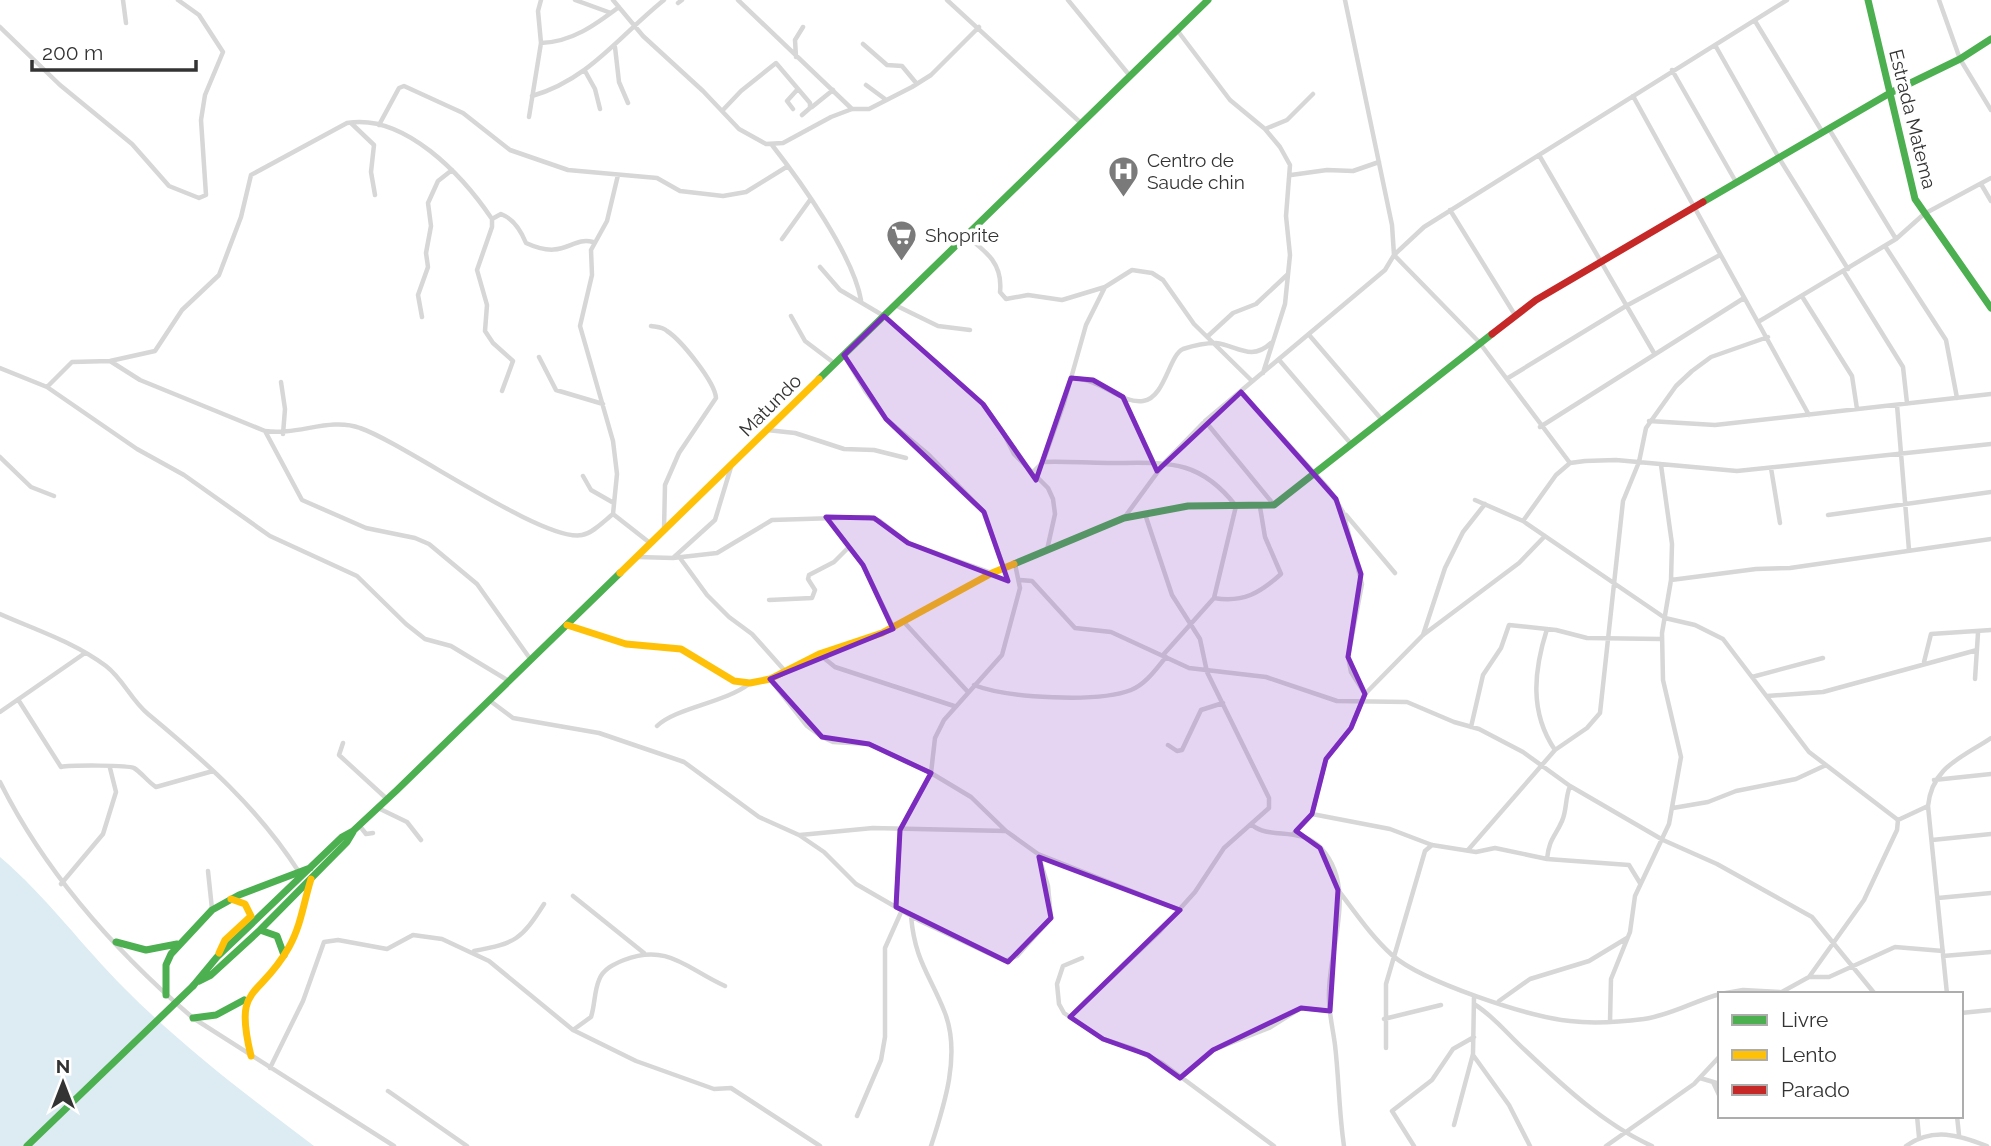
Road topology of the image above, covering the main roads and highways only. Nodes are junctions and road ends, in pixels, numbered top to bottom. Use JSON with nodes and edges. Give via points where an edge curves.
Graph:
{"nodes":[{"id":1,"x":1208,"y":0,"type":"edge"},
{"id":2,"x":1868,"y":0,"type":"edge"},
{"id":3,"x":1991,"y":39,"type":"edge"},
{"id":4,"x":1889,"y":93,"type":"junction"},
{"id":5,"x":1991,"y":308,"type":"edge"},
{"id":6,"x":567,"y":625,"type":"junction"},
{"id":7,"x":356,"y":828,"type":"junction"},
{"id":8,"x":313,"y":867,"type":"junction"},
{"id":9,"x":312,"y":877,"type":"junction"},
{"id":10,"x":230,"y":899,"type":"junction"},
{"id":11,"x":260,"y":930,"type":"junction"},
{"id":12,"x":116,"y":942,"type":"road end"},
{"id":13,"x":177,"y":944,"type":"junction"},
{"id":14,"x":284,"y":955,"type":"junction"},
{"id":15,"x":217,"y":957,"type":"junction"},
{"id":16,"x":196,"y":983,"type":"junction"},
{"id":17,"x":166,"y":995,"type":"road end"},
{"id":18,"x":244,"y":1000,"type":"junction"},
{"id":19,"x":192,"y":1018,"type":"road end"},
{"id":20,"x":251,"y":1056,"type":"road end"},
{"id":21,"x":27,"y":1146,"type":"edge"}],
"edges":[{"from":1,"to":6,"type":"main road","name":"Matundo"},
{"from":2,"to":4,"type":"main road","name":"Estrada Matema"},
{"from":3,"to":4,"type":"main road"},
{"from":4,"to":5,"type":"main road","name":"Estrada Matema","via":[[1915,199]]},
{"from":4,"to":6,"type":"main road","via":[[1515,315],[1274,505],[1188,506],[1100,526],[1076,541],[992,573],[892,627],[819,654],[770,679],[750,683],[734,681],[694,653],[626,644]]},
{"from":6,"to":7,"type":"main road","name":"Matundo"},
{"from":7,"to":8,"type":"main road"},
{"from":7,"to":9,"type":"main road"},
{"from":8,"to":10,"type":"main road"},
{"from":8,"to":15,"type":"main road"},
{"from":9,"to":11,"type":"main road"},
{"from":9,"to":14,"type":"main road"},
{"from":10,"to":13,"type":"main road"},
{"from":10,"to":15,"type":"main road","via":[[245,904],[251,916],[225,940]]},
{"from":11,"to":14,"type":"main road","via":[[277,936]]},
{"from":11,"to":16,"type":"main road"},
{"from":12,"to":13,"type":"main road","via":[[146,950]]},
{"from":13,"to":17,"type":"main road","via":[[166,965]]},
{"from":14,"to":18,"type":"main road"},
{"from":15,"to":16,"type":"main road"},
{"from":16,"to":21,"type":"main road","bridge":true},
{"from":18,"to":19,"type":"main road","via":[[216,1015]]},
{"from":18,"to":20,"type":"main road","via":[[243,1028]]}]}
